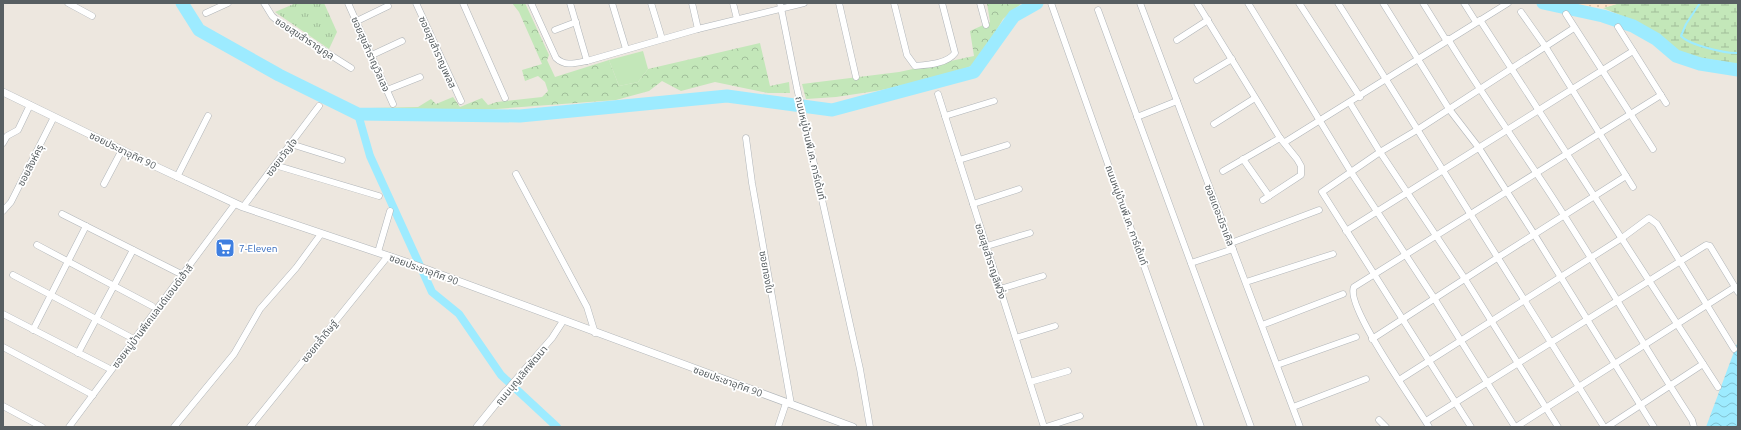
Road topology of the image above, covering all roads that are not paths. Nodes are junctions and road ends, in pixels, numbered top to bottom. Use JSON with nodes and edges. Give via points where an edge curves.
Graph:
{"nodes":[{"id":1,"x":68,"y":3,"type":"edge"},
{"id":2,"x":228,"y":3,"type":"edge"},
{"id":3,"x":264,"y":3,"type":"edge"},
{"id":4,"x":348,"y":3,"type":"edge"},
{"id":5,"x":416,"y":3,"type":"edge"},
{"id":6,"x":463,"y":3,"type":"edge"},
{"id":7,"x":531,"y":3,"type":"edge"},
{"id":8,"x":570,"y":3,"type":"edge"},
{"id":9,"x":612,"y":3,"type":"edge"},
{"id":10,"x":651,"y":3,"type":"edge"},
{"id":11,"x":692,"y":3,"type":"edge"},
{"id":12,"x":733,"y":3,"type":"edge"},
{"id":13,"x":804,"y":3,"type":"edge"},
{"id":14,"x":838,"y":3,"type":"edge"},
{"id":15,"x":894,"y":3,"type":"edge"},
{"id":16,"x":942,"y":3,"type":"edge"},
{"id":17,"x":980,"y":3,"type":"edge"},
{"id":18,"x":1140,"y":3,"type":"edge"},
{"id":19,"x":1197,"y":3,"type":"edge"},
{"id":20,"x":1248,"y":3,"type":"edge"},
{"id":21,"x":1299,"y":3,"type":"edge"},
{"id":22,"x":1338,"y":3,"type":"edge"},
{"id":23,"x":1384,"y":3,"type":"edge"},
{"id":24,"x":1423,"y":3,"type":"edge"},
{"id":25,"x":1464,"y":3,"type":"edge"},
{"id":26,"x":1508,"y":3,"type":"edge"},
{"id":27,"x":388,"y":6,"type":"dead end"},
{"id":28,"x":781,"y":6,"type":"edge"},
{"id":29,"x":1052,"y":6,"type":"edge"},
{"id":30,"x":1098,"y":10,"type":"dead end"},
{"id":31,"x":1521,"y":12,"type":"dead end"},
{"id":32,"x":206,"y":13,"type":"dead end"},
{"id":33,"x":1566,"y":14,"type":"dead end"},
{"id":34,"x":92,"y":16,"type":"dead end"},
{"id":35,"x":737,"y":19,"type":"junction"},
{"id":36,"x":1208,"y":20,"type":"junction"},
{"id":37,"x":357,"y":21,"type":"junction"},
{"id":38,"x":1478,"y":21,"type":"junction"},
{"id":39,"x":576,"y":22,"type":"junction"},
{"id":40,"x":986,"y":26,"type":"dead end"},
{"id":41,"x":1618,"y":27,"type":"dead end"},
{"id":42,"x":1574,"y":28,"type":"junction"},
{"id":43,"x":698,"y":29,"type":"junction"},
{"id":44,"x":555,"y":30,"type":"dead end"},
{"id":45,"x":662,"y":39,"type":"junction"},
{"id":46,"x":1177,"y":40,"type":"dead end"},
{"id":47,"x":1447,"y":40,"type":"junction"},
{"id":48,"x":402,"y":42,"type":"dead end"},
{"id":49,"x":1545,"y":46,"type":"junction"},
{"id":50,"x":626,"y":49,"type":"junction"},
{"id":51,"x":1633,"y":51,"type":"junction"},
{"id":52,"x":372,"y":55,"type":"junction"},
{"id":53,"x":1232,"y":59,"type":"junction"},
{"id":54,"x":1418,"y":60,"type":"junction"},
{"id":55,"x":587,"y":61,"type":"junction"},
{"id":56,"x":351,"y":68,"type":"dead end"},
{"id":57,"x":1511,"y":68,"type":"junction"},
{"id":58,"x":1602,"y":70,"type":"junction"},
{"id":59,"x":420,"y":77,"type":"dead end"},
{"id":60,"x":856,"y":77,"type":"dead end"},
{"id":61,"x":1197,"y":80,"type":"dead end"},
{"id":62,"x":1386,"y":81,"type":"junction"},
{"id":63,"x":1572,"y":89,"type":"junction"},
{"id":64,"x":387,"y":90,"type":"junction"},
{"id":65,"x":1479,"y":90,"type":"junction"},
{"id":66,"x":3,"y":92,"type":"edge"},
{"id":67,"x":938,"y":94,"type":"dead end"},
{"id":68,"x":1661,"y":95,"type":"junction"},
{"id":69,"x":1360,"y":97,"type":"junction"},
{"id":70,"x":506,"y":98,"type":"dead end"},
{"id":71,"x":1255,"y":98,"type":"junction"},
{"id":72,"x":460,"y":101,"type":"dead end"},
{"id":73,"x":994,"y":101,"type":"dead end"},
{"id":74,"x":1177,"y":101,"type":"junction"},
{"id":75,"x":1350,"y":103,"type":"junction"},
{"id":76,"x":1666,"y":103,"type":"dead end"},
{"id":77,"x":393,"y":104,"type":"dead end"},
{"id":78,"x":30,"y":105,"type":"junction"},
{"id":79,"x":319,"y":106,"type":"dead end"},
{"id":80,"x":1450,"y":109,"type":"junction"},
{"id":81,"x":1539,"y":110,"type":"junction"},
{"id":82,"x":1630,"y":114,"type":"junction"},
{"id":83,"x":54,"y":116,"type":"junction"},
{"id":84,"x":208,"y":116,"type":"dead end"},
{"id":85,"x":945,"y":116,"type":"junction"},
{"id":86,"x":1137,"y":117,"type":"junction"},
{"id":87,"x":1320,"y":122,"type":"junction"},
{"id":88,"x":1214,"y":124,"type":"dead end"},
{"id":89,"x":1417,"y":130,"type":"junction"},
{"id":90,"x":1507,"y":131,"type":"junction"},
{"id":91,"x":1600,"y":134,"type":"junction"},
{"id":92,"x":746,"y":138,"type":"dead end"},
{"id":93,"x":1283,"y":140,"type":"junction"},
{"id":94,"x":3,"y":143,"type":"edge"},
{"id":95,"x":291,"y":144,"type":"junction"},
{"id":96,"x":1007,"y":145,"type":"dead end"},
{"id":97,"x":1479,"y":148,"type":"junction"},
{"id":98,"x":1653,"y":149,"type":"dead end"},
{"id":99,"x":122,"y":150,"type":"junction"},
{"id":100,"x":1380,"y":152,"type":"junction"},
{"id":101,"x":1568,"y":154,"type":"junction"},
{"id":102,"x":1243,"y":159,"type":"junction"},
{"id":103,"x":342,"y":160,"type":"dead end"},
{"id":104,"x":959,"y":160,"type":"junction"},
{"id":105,"x":275,"y":165,"type":"junction"},
{"id":106,"x":1223,"y":171,"type":"dead end"},
{"id":107,"x":1442,"y":171,"type":"junction"},
{"id":108,"x":1351,"y":172,"type":"junction"},
{"id":109,"x":516,"y":174,"type":"dead end"},
{"id":110,"x":1536,"y":174,"type":"junction"},
{"id":111,"x":1626,"y":176,"type":"junction"},
{"id":112,"x":177,"y":177,"type":"junction"},
{"id":113,"x":104,"y":184,"type":"dead end"},
{"id":114,"x":1633,"y":187,"type":"dead end"},
{"id":115,"x":1018,"y":189,"type":"dead end"},
{"id":116,"x":1507,"y":192,"type":"junction"},
{"id":117,"x":1407,"y":193,"type":"junction"},
{"id":118,"x":378,"y":196,"type":"dead end"},
{"id":119,"x":1269,"y":196,"type":"junction"},
{"id":120,"x":1595,"y":196,"type":"junction"},
{"id":121,"x":1263,"y":200,"type":"dead end"},
{"id":122,"x":235,"y":204,"type":"junction"},
{"id":123,"x":973,"y":204,"type":"junction"},
{"id":124,"x":243,"y":207,"type":"junction"},
{"id":125,"x":1319,"y":210,"type":"dead end"},
{"id":126,"x":3,"y":211,"type":"edge"},
{"id":127,"x":390,"y":211,"type":"dead end"},
{"id":128,"x":1378,"y":212,"type":"junction"},
{"id":129,"x":62,"y":214,"type":"dead end"},
{"id":130,"x":1470,"y":214,"type":"junction"},
{"id":131,"x":1564,"y":216,"type":"junction"},
{"id":132,"x":86,"y":226,"type":"junction"},
{"id":133,"x":1346,"y":231,"type":"junction"},
{"id":134,"x":1030,"y":233,"type":"dead end"},
{"id":135,"x":321,"y":234,"type":"junction"},
{"id":136,"x":1534,"y":234,"type":"junction"},
{"id":137,"x":1436,"y":236,"type":"junction"},
{"id":138,"x":1622,"y":238,"type":"junction"},
{"id":139,"x":37,"y":245,"type":"dead end"},
{"id":140,"x":987,"y":246,"type":"junction"},
{"id":141,"x":1232,"y":246,"type":"junction"},
{"id":142,"x":133,"y":250,"type":"junction"},
{"id":143,"x":378,"y":252,"type":"junction"},
{"id":144,"x":1333,"y":254,"type":"dead end"},
{"id":145,"x":1406,"y":255,"type":"junction"},
{"id":146,"x":388,"y":256,"type":"junction"},
{"id":147,"x":1496,"y":258,"type":"junction"},
{"id":148,"x":1591,"y":258,"type":"junction"},
{"id":149,"x":1678,"y":261,"type":"junction"},
{"id":150,"x":68,"y":262,"type":"junction"},
{"id":151,"x":1191,"y":263,"type":"junction"},
{"id":152,"x":13,"y":275,"type":"dead end"},
{"id":153,"x":183,"y":275,"type":"junction"},
{"id":154,"x":1374,"y":275,"type":"junction"},
{"id":155,"x":1042,"y":276,"type":"dead end"},
{"id":156,"x":1561,"y":277,"type":"junction"},
{"id":157,"x":1465,"y":279,"type":"junction"},
{"id":158,"x":1650,"y":281,"type":"junction"},
{"id":159,"x":1246,"y":282,"type":"junction"},
{"id":160,"x":114,"y":286,"type":"junction"},
{"id":161,"x":1000,"y":289,"type":"junction"},
{"id":162,"x":1737,"y":289,"type":"edge"},
{"id":163,"x":1343,"y":294,"type":"dead end"},
{"id":164,"x":52,"y":295,"type":"junction"},
{"id":165,"x":1434,"y":298,"type":"junction"},
{"id":166,"x":1525,"y":300,"type":"junction"},
{"id":167,"x":1618,"y":300,"type":"junction"},
{"id":168,"x":1707,"y":305,"type":"junction"},
{"id":169,"x":152,"y":306,"type":"dead end"},
{"id":170,"x":3,"y":314,"type":"edge"},
{"id":171,"x":96,"y":319,"type":"junction"},
{"id":172,"x":1403,"y":319,"type":"junction"},
{"id":173,"x":1588,"y":319,"type":"junction"},
{"id":174,"x":563,"y":321,"type":"junction"},
{"id":175,"x":1492,"y":321,"type":"junction"},
{"id":176,"x":1262,"y":325,"type":"junction"},
{"id":177,"x":1677,"y":325,"type":"junction"},
{"id":178,"x":1055,"y":326,"type":"dead end"},
{"id":179,"x":34,"y":330,"type":"junction"},
{"id":180,"x":595,"y":333,"type":"junction"},
{"id":181,"x":130,"y":337,"type":"dead end"},
{"id":182,"x":1356,"y":337,"type":"dead end"},
{"id":183,"x":1016,"y":338,"type":"junction"},
{"id":184,"x":1372,"y":340,"type":"junction"},
{"id":185,"x":1460,"y":341,"type":"junction"},
{"id":186,"x":1552,"y":342,"type":"junction"},
{"id":187,"x":1645,"y":345,"type":"junction"},
{"id":188,"x":3,"y":347,"type":"edge"},
{"id":189,"x":1734,"y":349,"type":"dead end"},
{"id":190,"x":78,"y":353,"type":"junction"},
{"id":191,"x":1429,"y":360,"type":"junction"},
{"id":192,"x":1518,"y":363,"type":"junction"},
{"id":193,"x":1703,"y":364,"type":"junction"},
{"id":194,"x":1277,"y":365,"type":"junction"},
{"id":195,"x":1616,"y":365,"type":"junction"},
{"id":196,"x":108,"y":368,"type":"dead end"},
{"id":197,"x":1068,"y":371,"type":"dead end"},
{"id":198,"x":1366,"y":379,"type":"dead end"},
{"id":199,"x":1399,"y":380,"type":"junction"},
{"id":200,"x":1030,"y":382,"type":"junction"},
{"id":201,"x":1486,"y":383,"type":"junction"},
{"id":202,"x":1669,"y":384,"type":"junction"},
{"id":203,"x":1718,"y":387,"type":"dead end"},
{"id":204,"x":1579,"y":388,"type":"junction"},
{"id":205,"x":506,"y":391,"type":"joint"},
{"id":206,"x":93,"y":395,"type":"junction"},
{"id":207,"x":1455,"y":402,"type":"junction"},
{"id":208,"x":788,"y":404,"type":"junction"},
{"id":209,"x":1640,"y":404,"type":"junction"},
{"id":210,"x":3,"y":406,"type":"edge"},
{"id":211,"x":1292,"y":407,"type":"junction"},
{"id":212,"x":1546,"y":408,"type":"junction"},
{"id":213,"x":1080,"y":416,"type":"dead end"},
{"id":214,"x":1378,"y":420,"type":"dead end"},
{"id":215,"x":1426,"y":421,"type":"junction"},
{"id":216,"x":42,"y":427,"type":"edge"},
{"id":217,"x":69,"y":427,"type":"edge"},
{"id":218,"x":174,"y":427,"type":"edge"},
{"id":219,"x":250,"y":427,"type":"edge"},
{"id":220,"x":477,"y":427,"type":"edge"},
{"id":221,"x":778,"y":427,"type":"edge"},
{"id":222,"x":853,"y":427,"type":"edge"},
{"id":223,"x":870,"y":427,"type":"edge"},
{"id":224,"x":1045,"y":427,"type":"edge"},
{"id":225,"x":1201,"y":427,"type":"edge"},
{"id":226,"x":1251,"y":427,"type":"edge"},
{"id":227,"x":1300,"y":427,"type":"edge"},
{"id":228,"x":1386,"y":427,"type":"edge"},
{"id":229,"x":1429,"y":427,"type":"edge"},
{"id":230,"x":1471,"y":427,"type":"edge"},
{"id":231,"x":1516,"y":427,"type":"edge"},
{"id":232,"x":1558,"y":427,"type":"edge"},
{"id":233,"x":1604,"y":427,"type":"edge"},
{"id":234,"x":1607,"y":427,"type":"edge"},
{"id":235,"x":1654,"y":427,"type":"edge"},
{"id":236,"x":1694,"y":427,"type":"edge"}],
"edges":[{"from":1,"to":34,"type":"street"},
{"from":2,"to":32,"type":"street"},
{"from":3,"to":56,"type":"street","name":"ซอยสุขสำราญคูล","via":[[280,23]]},
{"from":4,"to":37,"type":"street","name":"ซอยสุขสำราญวิลเลจ"},
{"from":5,"to":72,"type":"street","name":"ซอยสุขสำราญเพลส"},
{"from":6,"to":70,"type":"street"},
{"from":7,"to":55,"type":"street","via":[[560,63]]},
{"from":8,"to":39,"type":"street"},
{"from":9,"to":50,"type":"street"},
{"from":10,"to":45,"type":"street"},
{"from":11,"to":43,"type":"street"},
{"from":12,"to":35,"type":"street"},
{"from":13,"to":28,"type":"street"},
{"from":14,"to":60,"type":"street"},
{"from":15,"to":16,"type":"street","via":[[907,55],[915,66],[952,58],[954,53]]},
{"from":17,"to":40,"type":"street"},
{"from":18,"to":74,"type":"street","name":"ซอยเดอะมิราเคิล"},
{"from":19,"to":36,"type":"street"},
{"from":20,"to":87,"type":"street"},
{"from":21,"to":69,"type":"street"},
{"from":22,"to":62,"type":"street"},
{"from":23,"to":54,"type":"street"},
{"from":24,"to":47,"type":"street"},
{"from":25,"to":38,"type":"street"},
{"from":26,"to":38,"type":"street"},
{"from":27,"to":37,"type":"street"},
{"from":28,"to":35,"type":"street"},
{"from":28,"to":223,"type":"street","name":"ถนนหมู่บ้านพี.เค. การ์เด้นท์","via":[[860,369]]},
{"from":29,"to":225,"type":"street","name":"ถนนหมู่บ้านพี.เค. การ์เด้นท์"},
{"from":30,"to":86,"type":"street"},
{"from":31,"to":49,"type":"street"},
{"from":33,"to":42,"type":"street"},
{"from":35,"to":43,"type":"street"},
{"from":36,"to":46,"type":"street"},
{"from":36,"to":53,"type":"street"},
{"from":37,"to":52,"type":"street","name":"ซอยสุขสำราญวิลเลจ"},
{"from":38,"to":47,"type":"street"},
{"from":38,"to":57,"type":"street"},
{"from":39,"to":44,"type":"street"},
{"from":39,"to":55,"type":"street"},
{"from":41,"to":51,"type":"street"},
{"from":42,"to":49,"type":"street"},
{"from":42,"to":58,"type":"street"},
{"from":43,"to":45,"type":"street"},
{"from":45,"to":50,"type":"street"},
{"from":47,"to":54,"type":"street"},
{"from":47,"to":65,"type":"street"},
{"from":48,"to":52,"type":"street"},
{"from":49,"to":57,"type":"street"},
{"from":49,"to":63,"type":"street"},
{"from":50,"to":55,"type":"street"},
{"from":51,"to":58,"type":"street"},
{"from":51,"to":68,"type":"street"},
{"from":52,"to":64,"type":"street","name":"ซอยสุขสำราญวิลเลจ"},
{"from":53,"to":61,"type":"street"},
{"from":53,"to":71,"type":"street"},
{"from":54,"to":62,"type":"street"},
{"from":54,"to":80,"type":"street"},
{"from":57,"to":65,"type":"street"},
{"from":57,"to":81,"type":"street"},
{"from":58,"to":63,"type":"street"},
{"from":58,"to":82,"type":"street"},
{"from":59,"to":64,"type":"street"},
{"from":62,"to":69,"type":"street"},
{"from":62,"to":89,"type":"street"},
{"from":63,"to":81,"type":"street"},
{"from":63,"to":91,"type":"street"},
{"from":64,"to":77,"type":"street","name":"ซอยสุขสำราญวิลเลจ"},
{"from":65,"to":80,"type":"street"},
{"from":65,"to":90,"type":"street"},
{"from":66,"to":78,"type":"street","name":"ซอยประชาอุทิศ 90"},
{"from":67,"to":85,"type":"street","name":"ซอยสุขสำราญลีฟวิ่ง"},
{"from":68,"to":76,"type":"street"},
{"from":68,"to":82,"type":"street"},
{"from":69,"to":75,"type":"street"},
{"from":71,"to":88,"type":"street"},
{"from":71,"to":93,"type":"street"},
{"from":73,"to":85,"type":"street"},
{"from":74,"to":86,"type":"street"},
{"from":74,"to":141,"type":"street","name":"ซอยเดอะมิราเคิล"},
{"from":75,"to":87,"type":"street"},
{"from":75,"to":100,"type":"street"},
{"from":78,"to":83,"type":"street","name":"ซอยประชาอุทิศ 90"},
{"from":78,"to":94,"type":"street","via":[[18,130],[7,136]]},
{"from":79,"to":95,"type":"street","name":"ซอยขวัญใจ"},
{"from":80,"to":89,"type":"street"},
{"from":80,"to":97,"type":"street"},
{"from":81,"to":90,"type":"street"},
{"from":81,"to":101,"type":"street"},
{"from":82,"to":91,"type":"street"},
{"from":82,"to":98,"type":"street"},
{"from":83,"to":99,"type":"street","name":"ซอยประชาอุทิศ 90"},
{"from":83,"to":126,"type":"street","name":"ซอยสิงห์ครุ","via":[[11,202]]},
{"from":84,"to":112,"type":"street"},
{"from":85,"to":104,"type":"street","name":"ซอยสุขสำราญลีฟวิ่ง"},
{"from":86,"to":151,"type":"street"},
{"from":87,"to":93,"type":"street"},
{"from":87,"to":108,"type":"street"},
{"from":89,"to":100,"type":"street"},
{"from":89,"to":107,"type":"street"},
{"from":90,"to":97,"type":"street"},
{"from":90,"to":110,"type":"street"},
{"from":91,"to":101,"type":"street"},
{"from":91,"to":111,"type":"street"},
{"from":92,"to":208,"type":"street","name":"ซอยทองใบ"},
{"from":93,"to":102,"type":"street"},
{"from":93,"to":119,"type":"street","via":[[1298,159],[1302,172]]},
{"from":95,"to":103,"type":"street"},
{"from":95,"to":105,"type":"street","name":"ซอยขวัญใจ"},
{"from":96,"to":104,"type":"street"},
{"from":97,"to":107,"type":"street"},
{"from":97,"to":116,"type":"street"},
{"from":99,"to":112,"type":"street","name":"ซอยประชาอุทิศ 90"},
{"from":99,"to":113,"type":"street"},
{"from":100,"to":108,"type":"street"},
{"from":100,"to":117,"type":"street"},
{"from":101,"to":110,"type":"street"},
{"from":101,"to":120,"type":"street"},
{"from":102,"to":106,"type":"street"},
{"from":102,"to":119,"type":"street"},
{"from":104,"to":123,"type":"street","name":"ซอยสุขสำราญลีฟวิ่ง"},
{"from":105,"to":118,"type":"street"},
{"from":105,"to":124,"type":"street","name":"ซอยขวัญใจ"},
{"from":107,"to":117,"type":"street"},
{"from":107,"to":130,"type":"street"},
{"from":108,"to":128,"type":"street"},
{"from":108,"to":133,"type":"street","via":[[1322,192]]},
{"from":109,"to":180,"type":"street","via":[[587,307]]},
{"from":110,"to":116,"type":"street"},
{"from":110,"to":131,"type":"street"},
{"from":111,"to":114,"type":"street"},
{"from":111,"to":120,"type":"street"},
{"from":112,"to":122,"type":"street","name":"ซอยประชาอุทิศ 90"},
{"from":115,"to":123,"type":"street"},
{"from":116,"to":130,"type":"street"},
{"from":116,"to":136,"type":"street"},
{"from":117,"to":128,"type":"street"},
{"from":117,"to":137,"type":"street"},
{"from":119,"to":121,"type":"street"},
{"from":120,"to":131,"type":"street"},
{"from":120,"to":138,"type":"street"},
{"from":122,"to":124,"type":"street","name":"ซอยประชาอุทิศ 90"},
{"from":122,"to":153,"type":"street","name":"ซอยหมู่บ้านพีเคแลนด์แอนด์เฮ้าส์"},
{"from":123,"to":140,"type":"street","name":"ซอยสุขสำราญลีฟวิ่ง"},
{"from":124,"to":135,"type":"street","name":"ซอยประชาอุทิศ 90"},
{"from":125,"to":141,"type":"street"},
{"from":127,"to":143,"type":"street"},
{"from":128,"to":133,"type":"street"},
{"from":128,"to":145,"type":"street"},
{"from":129,"to":132,"type":"street"},
{"from":130,"to":137,"type":"street"},
{"from":130,"to":147,"type":"street"},
{"from":131,"to":136,"type":"street"},
{"from":131,"to":148,"type":"street"},
{"from":132,"to":142,"type":"street"},
{"from":132,"to":150,"type":"street"},
{"from":133,"to":154,"type":"street"},
{"from":134,"to":140,"type":"street"},
{"from":135,"to":143,"type":"street","name":"ซอยประชาอุทิศ 90"},
{"from":135,"to":218,"type":"street","via":[[260,309],[234,354]]},
{"from":136,"to":147,"type":"street"},
{"from":136,"to":156,"type":"street"},
{"from":137,"to":145,"type":"street"},
{"from":137,"to":157,"type":"street"},
{"from":138,"to":148,"type":"street"},
{"from":138,"to":149,"type":"street","via":[[1649,218],[1657,224]]},
{"from":138,"to":158,"type":"street"},
{"from":139,"to":150,"type":"street"},
{"from":140,"to":161,"type":"street","name":"ซอยสุขสำราญลีฟวิ่ง"},
{"from":141,"to":151,"type":"street"},
{"from":141,"to":159,"type":"street","name":"ซอยเดอะมิราเคิล"},
{"from":142,"to":153,"type":"street"},
{"from":142,"to":160,"type":"street"},
{"from":143,"to":146,"type":"street","name":"ซอยประชาอุทิศ 90"},
{"from":144,"to":159,"type":"street"},
{"from":145,"to":154,"type":"street"},
{"from":145,"to":165,"type":"street"},
{"from":146,"to":174,"type":"street","name":"ซอยประชาอุทิศ 90"},
{"from":146,"to":219,"type":"street","name":"ซอยกล้ำดิษฐ์"},
{"from":147,"to":157,"type":"street"},
{"from":147,"to":166,"type":"street"},
{"from":148,"to":156,"type":"street"},
{"from":148,"to":167,"type":"street"},
{"from":149,"to":158,"type":"street"},
{"from":149,"to":162,"type":"street","via":[[1708,244]]},
{"from":149,"to":168,"type":"street"},
{"from":150,"to":160,"type":"street"},
{"from":150,"to":164,"type":"street"},
{"from":151,"to":226,"type":"street"},
{"from":152,"to":164,"type":"street"},
{"from":153,"to":206,"type":"street","name":"ซอยหมู่บ้านพีเคแลนด์แอนด์เฮ้าส์"},
{"from":154,"to":172,"type":"street"},
{"from":154,"to":184,"type":"street","via":[[1357,284],[1352,291]]},
{"from":155,"to":161,"type":"street"},
{"from":156,"to":166,"type":"street"},
{"from":156,"to":173,"type":"street"},
{"from":157,"to":165,"type":"street"},
{"from":157,"to":175,"type":"street"},
{"from":158,"to":167,"type":"street"},
{"from":158,"to":177,"type":"street"},
{"from":159,"to":176,"type":"street","name":"ซอยเดอะมิราเคิล"},
{"from":160,"to":169,"type":"street"},
{"from":160,"to":171,"type":"street"},
{"from":161,"to":183,"type":"street","name":"ซอยสุขสำราญลีฟวิ่ง"},
{"from":162,"to":168,"type":"street"},
{"from":163,"to":176,"type":"street"},
{"from":164,"to":171,"type":"street"},
{"from":164,"to":179,"type":"street"},
{"from":165,"to":172,"type":"street"},
{"from":165,"to":185,"type":"street"},
{"from":166,"to":175,"type":"street"},
{"from":166,"to":186,"type":"street"},
{"from":167,"to":173,"type":"street"},
{"from":167,"to":187,"type":"street"},
{"from":168,"to":177,"type":"street"},
{"from":168,"to":189,"type":"street"},
{"from":170,"to":179,"type":"street"},
{"from":171,"to":181,"type":"street"},
{"from":171,"to":190,"type":"street"},
{"from":172,"to":184,"type":"street"},
{"from":172,"to":191,"type":"street"},
{"from":173,"to":186,"type":"street"},
{"from":173,"to":195,"type":"street"},
{"from":174,"to":180,"type":"street","name":"ซอยประชาอุทิศ 90"},
{"from":174,"to":205,"type":"street","name":"ถนนบุญเลิศพัฒนา","via":[[552,338]]},
{"from":175,"to":185,"type":"street"},
{"from":175,"to":192,"type":"street"},
{"from":176,"to":194,"type":"street","name":"ซอยเดอะมิราเคิล"},
{"from":177,"to":187,"type":"street"},
{"from":177,"to":193,"type":"street"},
{"from":178,"to":183,"type":"street"},
{"from":179,"to":190,"type":"street"},
{"from":180,"to":208,"type":"street","name":"ซอยประชาอุทิศ 90"},
{"from":182,"to":194,"type":"street"},
{"from":183,"to":200,"type":"street","name":"ซอยสุขสำราญลีฟวิ่ง"},
{"from":184,"to":199,"type":"street"},
{"from":185,"to":191,"type":"street"},
{"from":185,"to":201,"type":"street"},
{"from":186,"to":192,"type":"street"},
{"from":186,"to":204,"type":"street"},
{"from":187,"to":195,"type":"street"},
{"from":187,"to":202,"type":"street"},
{"from":188,"to":206,"type":"street"},
{"from":190,"to":196,"type":"street"},
{"from":191,"to":199,"type":"street"},
{"from":191,"to":207,"type":"street"},
{"from":192,"to":201,"type":"street"},
{"from":192,"to":212,"type":"street"},
{"from":193,"to":202,"type":"street"},
{"from":193,"to":203,"type":"street"},
{"from":194,"to":211,"type":"street","name":"ซอยเดอะมิราเคิล"},
{"from":195,"to":204,"type":"street"},
{"from":195,"to":209,"type":"street"},
{"from":197,"to":200,"type":"street"},
{"from":198,"to":211,"type":"street"},
{"from":199,"to":215,"type":"street"},
{"from":200,"to":224,"type":"street","name":"ซอยสุขสำราญลีฟวิ่ง"},
{"from":201,"to":207,"type":"street"},
{"from":201,"to":231,"type":"street"},
{"from":202,"to":209,"type":"street"},
{"from":202,"to":236,"type":"street"},
{"from":204,"to":212,"type":"street"},
{"from":204,"to":233,"type":"street"},
{"from":205,"to":220,"type":"street","name":"ถนนบุญเลิศพัฒนา"},
{"from":206,"to":217,"type":"street","name":"ซอยหมู่บ้านพีเคแลนด์แอนด์เฮ้าส์"},
{"from":207,"to":215,"type":"street"},
{"from":207,"to":230,"type":"street"},
{"from":208,"to":221,"type":"street"},
{"from":208,"to":222,"type":"street","name":"ซอยประชาอุทิศ 90"},
{"from":209,"to":234,"type":"street"},
{"from":209,"to":235,"type":"street"},
{"from":210,"to":216,"type":"street"},
{"from":211,"to":227,"type":"street","name":"ซอยเดอะมิราเคิล"},
{"from":212,"to":231,"type":"street"},
{"from":212,"to":232,"type":"street"},
{"from":213,"to":224,"type":"street"},
{"from":214,"to":228,"type":"street"},
{"from":215,"to":229,"type":"street"}]}
